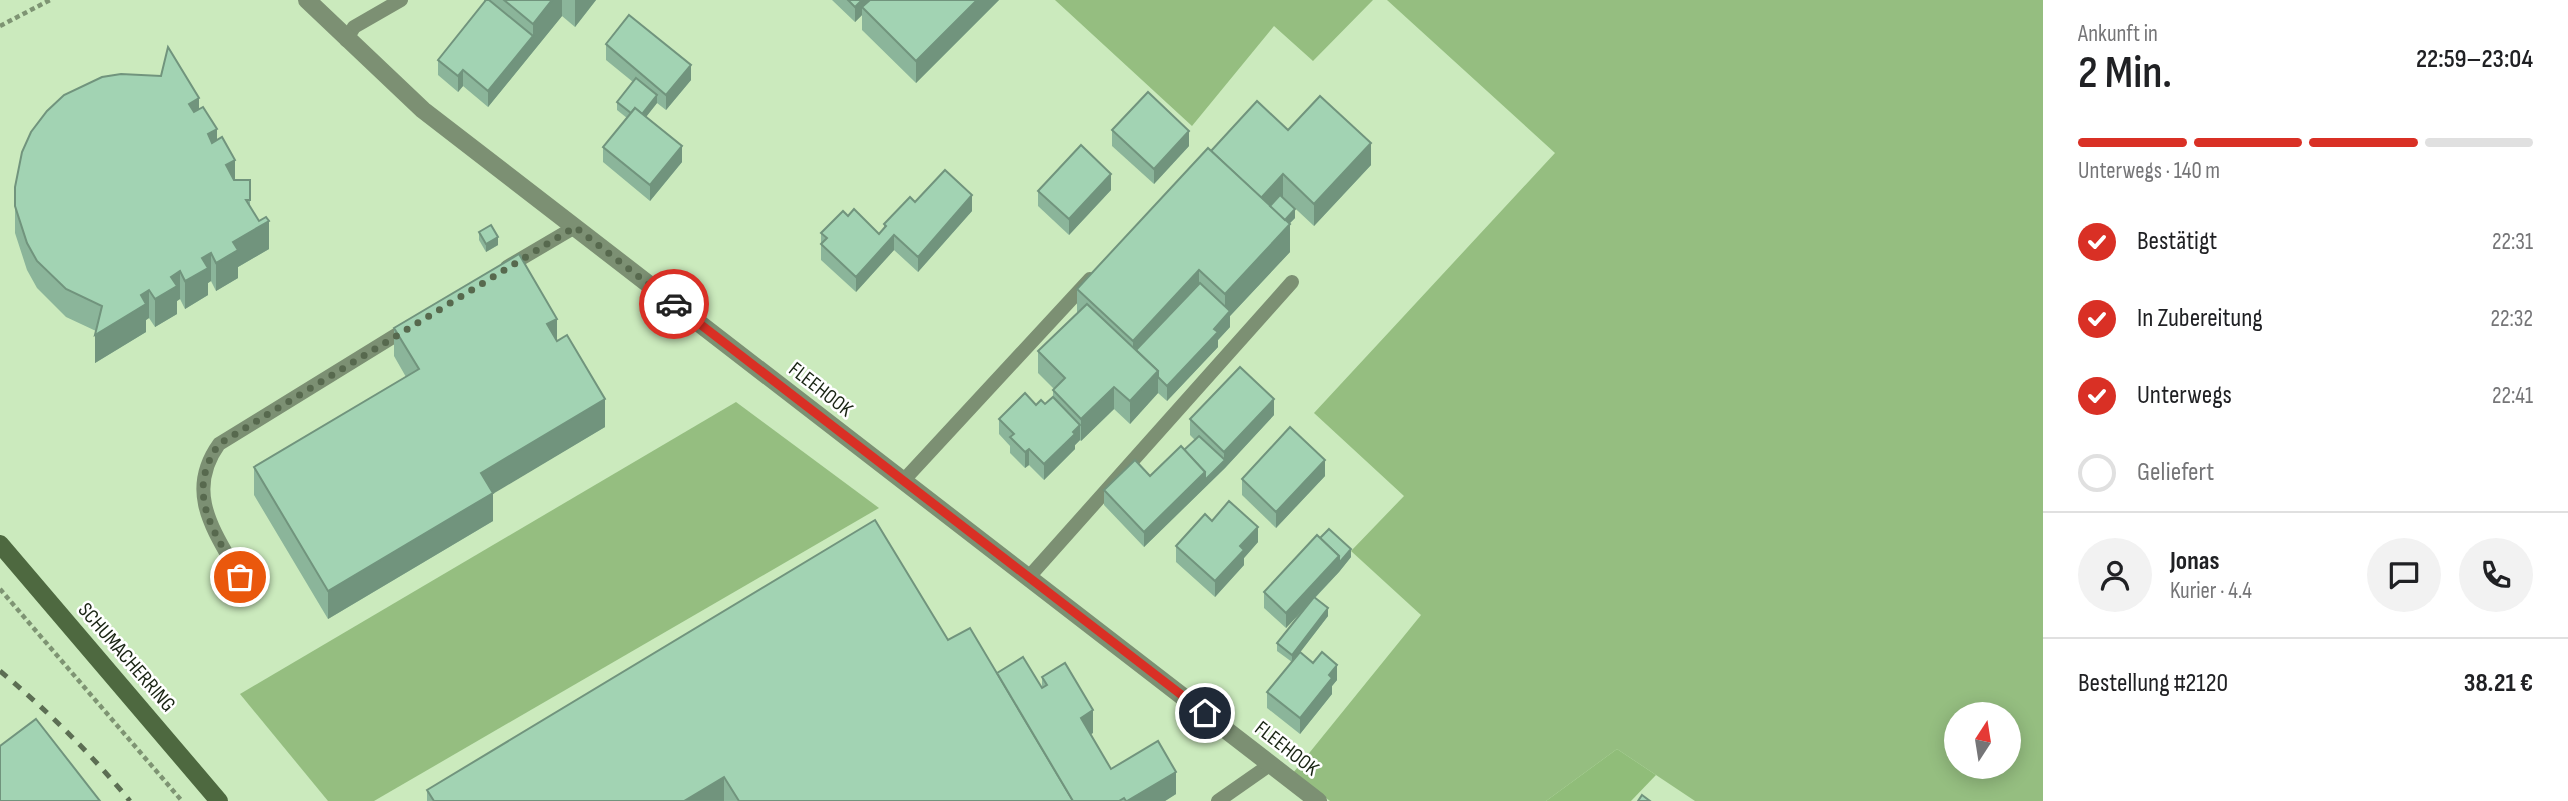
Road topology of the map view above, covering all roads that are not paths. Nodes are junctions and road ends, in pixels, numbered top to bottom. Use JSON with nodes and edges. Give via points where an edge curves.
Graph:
{"nodes":[{"id":1,"x":307,"y":0,"type":"edge"},
{"id":2,"x":401,"y":0,"type":"edge"},
{"id":3,"x":346,"y":40,"type":"junction"},
{"id":4,"x":575,"y":227,"type":"junction"},
{"id":5,"x":1100,"y":268,"type":"edge"},
{"id":6,"x":494,"y":274,"type":"edge"},
{"id":7,"x":1292,"y":282,"type":"dead end"},
{"id":8,"x":425,"y":317,"type":"edge"},
{"id":9,"x":903,"y":481,"type":"junction"},
{"id":10,"x":0,"y":544,"type":"edge"},
{"id":11,"x":240,"y":577,"type":"dead end"},
{"id":12,"x":1028,"y":578,"type":"junction"},
{"id":13,"x":1271,"y":764,"type":"junction"},
{"id":14,"x":219,"y":801,"type":"edge"},
{"id":15,"x":1218,"y":801,"type":"edge"},
{"id":16,"x":1318,"y":801,"type":"edge"}],
"edges":[{"from":1,"to":3,"type":"street","name":"FLEEHOOK"},
{"from":2,"to":3,"type":"lane","via":[[354,27]]},
{"from":3,"to":4,"type":"street","name":"FLEEHOOK","via":[[423,110]]},
{"from":4,"to":6,"type":"lane"},
{"from":4,"to":9,"type":"street","name":"FLEEHOOK"},
{"from":5,"to":9,"type":"lane"},
{"from":7,"to":12,"type":"lane"},
{"from":8,"to":11,"type":"lane","via":[[219,444],[207,461],[201,487],[209,523]]},
{"from":9,"to":12,"type":"street","name":"FLEEHOOK"},
{"from":10,"to":14,"type":"main road","name":"SCHUMACHERRING"},
{"from":12,"to":13,"type":"street","name":"FLEEHOOK"},
{"from":13,"to":15,"type":"lane"},
{"from":13,"to":16,"type":"street","name":"FLEEHOOK"}]}
